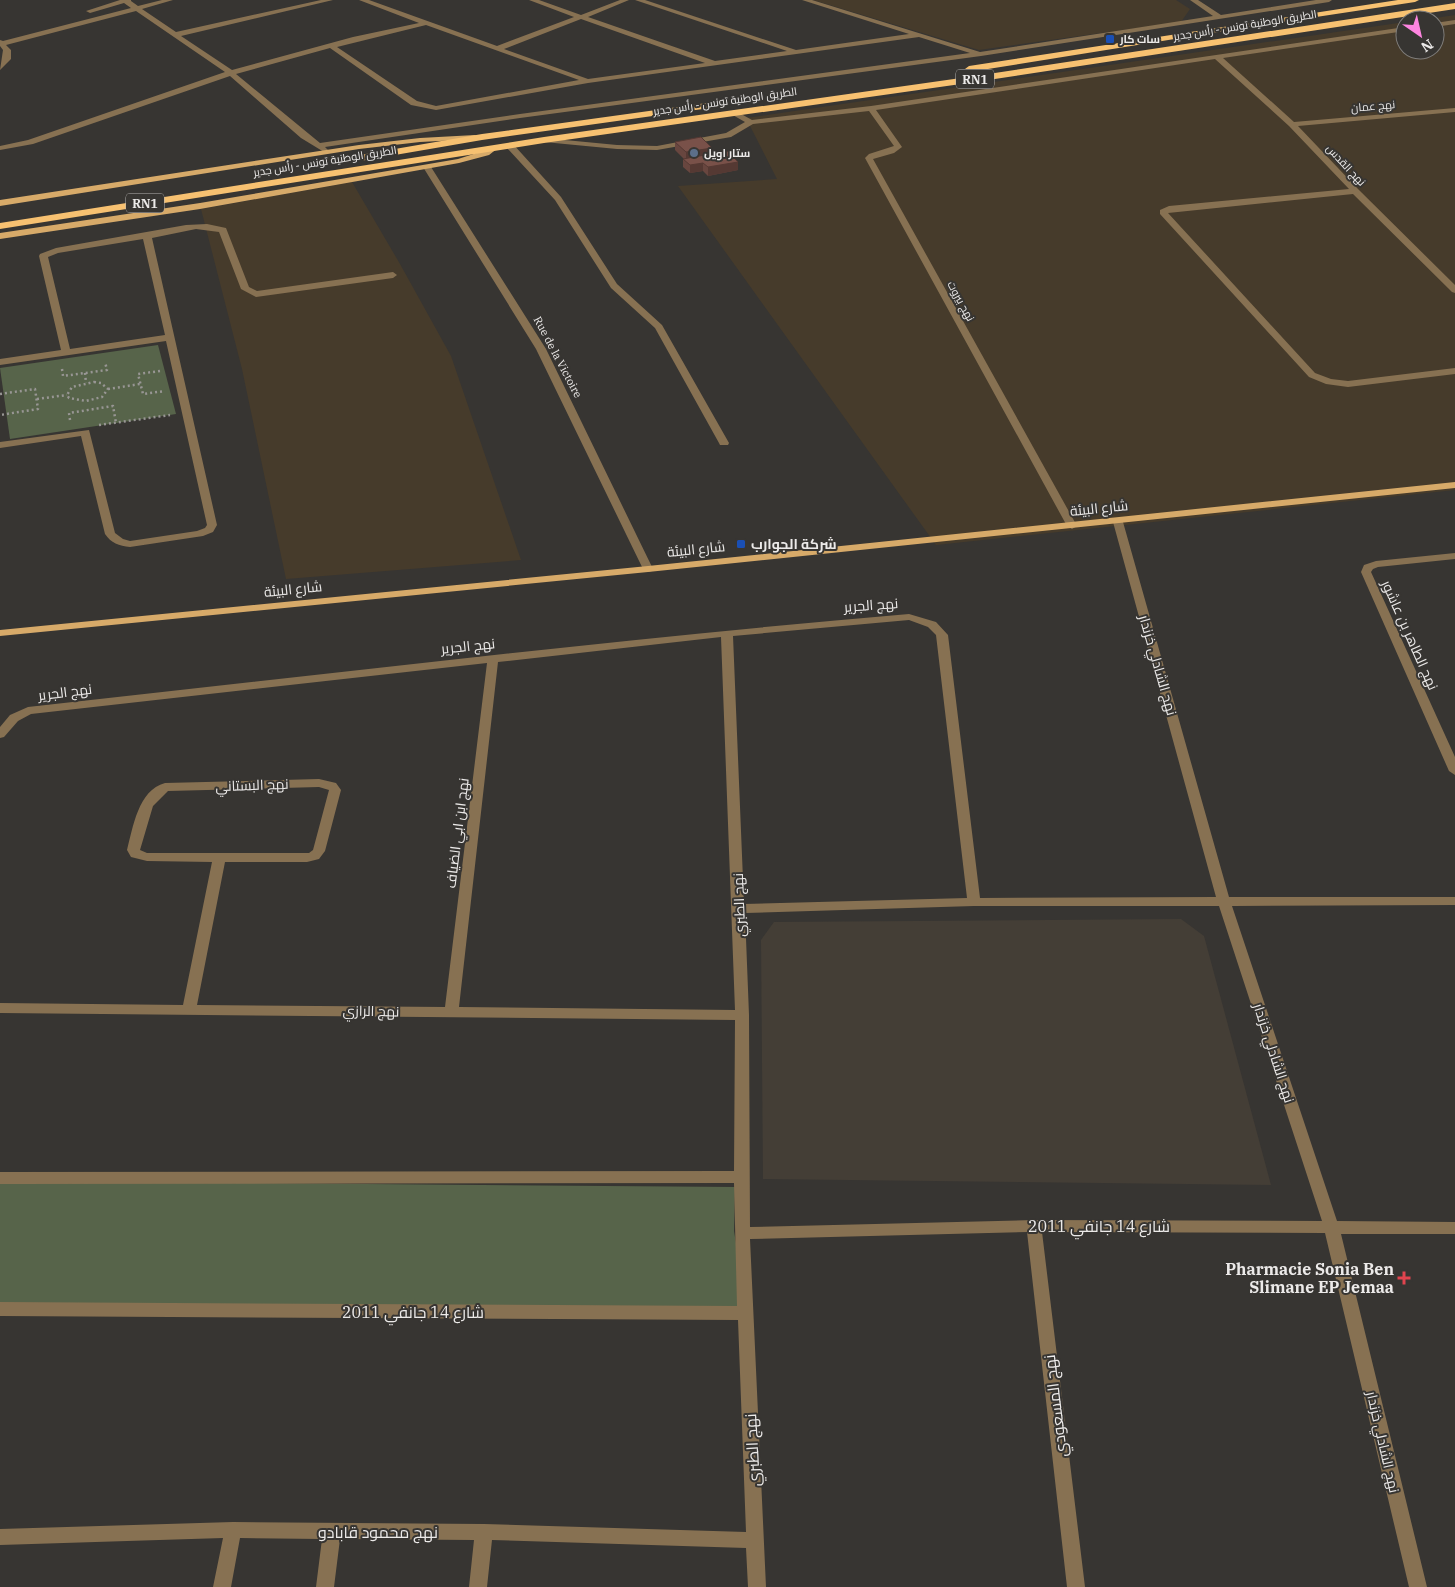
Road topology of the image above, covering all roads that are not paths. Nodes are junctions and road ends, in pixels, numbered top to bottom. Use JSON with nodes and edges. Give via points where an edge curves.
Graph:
{"nodes":[{"id":1,"x":126,"y":0,"type":"edge"},
{"id":2,"x":170,"y":0,"type":"edge"},
{"id":3,"x":330,"y":0,"type":"edge"},
{"id":4,"x":362,"y":0,"type":"edge"},
{"id":5,"x":532,"y":0,"type":"edge"},
{"id":6,"x":626,"y":0,"type":"edge"},
{"id":7,"x":638,"y":0,"type":"edge"},
{"id":8,"x":805,"y":0,"type":"edge"},
{"id":9,"x":1193,"y":0,"type":"edge"},
{"id":10,"x":1329,"y":0,"type":"edge"},
{"id":11,"x":1415,"y":0,"type":"edge"},
{"id":12,"x":1455,"y":6,"type":"edge"},
{"id":13,"x":136,"y":8,"type":"junction"},
{"id":14,"x":82,"y":13,"type":"dead end"},
{"id":15,"x":1218,"y":16,"type":"junction"},
{"id":16,"x":584,"y":17,"type":"junction"},
{"id":17,"x":427,"y":23,"type":"junction"},
{"id":18,"x":18,"y":31,"type":"dead end"},
{"id":19,"x":1395,"y":31,"type":"edge"},
{"id":20,"x":174,"y":35,"type":"junction"},
{"id":21,"x":920,"y":36,"type":"junction"},
{"id":22,"x":1,"y":41,"type":"edge"},
{"id":23,"x":331,"y":46,"type":"junction"},
{"id":24,"x":499,"y":48,"type":"junction"},
{"id":25,"x":796,"y":52,"type":"junction"},
{"id":26,"x":981,"y":54,"type":"junction"},
{"id":27,"x":1217,"y":58,"type":"junction"},
{"id":28,"x":716,"y":64,"type":"junction"},
{"id":29,"x":0,"y":68,"type":"edge"},
{"id":30,"x":961,"y":71,"type":"dead end"},
{"id":31,"x":231,"y":73,"type":"junction"},
{"id":32,"x":588,"y":81,"type":"junction"},
{"id":33,"x":726,"y":103,"type":"dead end"},
{"id":34,"x":871,"y":108,"type":"junction"},
{"id":35,"x":1455,"y":110,"type":"edge"},
{"id":36,"x":734,"y":112,"type":"junction"},
{"id":37,"x":751,"y":122,"type":"junction"},
{"id":38,"x":1292,"y":124,"type":"junction"},
{"id":39,"x":482,"y":137,"type":"junction"},
{"id":40,"x":544,"y":140,"type":"junction"},
{"id":41,"x":318,"y":146,"type":"junction"},
{"id":42,"x":510,"y":146,"type":"junction"},
{"id":43,"x":0,"y":148,"type":"edge"},
{"id":44,"x":494,"y":148,"type":"junction"},
{"id":45,"x":326,"y":152,"type":"junction"},
{"id":46,"x":347,"y":160,"type":"dead end"},
{"id":47,"x":427,"y":167,"type":"junction"},
{"id":48,"x":196,"y":184,"type":"dead end"},
{"id":49,"x":1355,"y":191,"type":"junction"},
{"id":50,"x":0,"y":203,"type":"edge"},
{"id":51,"x":0,"y":217,"type":"edge"},
{"id":52,"x":0,"y":226,"type":"edge"},
{"id":53,"x":0,"y":236,"type":"edge"},
{"id":54,"x":147,"y":236,"type":"junction"},
{"id":55,"x":393,"y":275,"type":"dead end"},
{"id":56,"x":1455,"y":290,"type":"edge"},
{"id":57,"x":171,"y":336,"type":"junction"},
{"id":58,"x":66,"y":352,"type":"junction"},
{"id":59,"x":0,"y":362,"type":"edge"},
{"id":60,"x":1455,"y":371,"type":"edge"},
{"id":61,"x":724,"y":443,"type":"dead end"},
{"id":62,"x":0,"y":444,"type":"edge"},
{"id":63,"x":1455,"y":485,"type":"edge"},
{"id":64,"x":1118,"y":522,"type":"junction"},
{"id":65,"x":1072,"y":526,"type":"junction"},
{"id":66,"x":1455,"y":556,"type":"edge"},
{"id":67,"x":648,"y":570,"type":"junction"},
{"id":68,"x":0,"y":633,"type":"edge"},
{"id":69,"x":727,"y":633,"type":"junction"},
{"id":70,"x":493,"y":658,"type":"junction"},
{"id":71,"x":0,"y":734,"type":"edge"},
{"id":72,"x":1455,"y":771,"type":"edge"},
{"id":73,"x":220,"y":856,"type":"junction"},
{"id":74,"x":1455,"y":901,"type":"edge"},
{"id":75,"x":974,"y":902,"type":"junction"},
{"id":76,"x":1224,"y":902,"type":"junction"},
{"id":77,"x":739,"y":909,"type":"junction"},
{"id":78,"x":0,"y":1008,"type":"edge"},
{"id":79,"x":189,"y":1008,"type":"junction"},
{"id":80,"x":451,"y":1012,"type":"junction"},
{"id":81,"x":742,"y":1015,"type":"junction"},
{"id":82,"x":741,"y":1177,"type":"junction"},
{"id":83,"x":0,"y":1178,"type":"edge"},
{"id":84,"x":1034,"y":1226,"type":"junction"},
{"id":85,"x":1331,"y":1226,"type":"junction"},
{"id":86,"x":1455,"y":1228,"type":"edge"},
{"id":87,"x":742,"y":1233,"type":"junction"},
{"id":88,"x":0,"y":1310,"type":"edge"},
{"id":89,"x":745,"y":1314,"type":"junction"},
{"id":90,"x":234,"y":1530,"type":"junction"},
{"id":91,"x":332,"y":1532,"type":"junction"},
{"id":92,"x":484,"y":1532,"type":"junction"},
{"id":93,"x":0,"y":1536,"type":"edge"},
{"id":94,"x":756,"y":1540,"type":"junction"},
{"id":95,"x":222,"y":1587,"type":"edge"},
{"id":96,"x":326,"y":1587,"type":"edge"},
{"id":97,"x":478,"y":1587,"type":"edge"},
{"id":98,"x":757,"y":1587,"type":"edge"},
{"id":99,"x":1076,"y":1587,"type":"edge"},
{"id":100,"x":1418,"y":1587,"type":"edge"}],
"edges":[{"from":1,"to":13,"type":"street"},
{"from":1,"to":14,"type":"street"},
{"from":2,"to":13,"type":"street"},
{"from":3,"to":20,"type":"street"},
{"from":4,"to":17,"type":"street"},
{"from":5,"to":16,"type":"street"},
{"from":6,"to":16,"type":"street"},
{"from":7,"to":25,"type":"street"},
{"from":8,"to":21,"type":"street"},
{"from":9,"to":15,"type":"street"},
{"from":10,"to":15,"type":"street"},
{"from":11,"to":30,"type":"highway","name":"الطريق الوطنية تونس - رأس جدير","number":"RN1"},
{"from":12,"to":36,"type":"highway","name":"الطريق الوطنية تونس - رأس جدير","number":"RN1"},
{"from":13,"to":20,"type":"street"},
{"from":13,"to":22,"type":"street"},
{"from":15,"to":26,"type":"street"},
{"from":16,"to":24,"type":"street"},
{"from":16,"to":28,"type":"street"},
{"from":17,"to":23,"type":"street"},
{"from":17,"to":24,"type":"street"},
{"from":18,"to":22,"type":"street"},
{"from":19,"to":27,"type":"street"},
{"from":20,"to":31,"type":"street"},
{"from":21,"to":25,"type":"street"},
{"from":21,"to":26,"type":"street"},
{"from":22,"to":29,"type":"street","via":[[7,50],[7,59]]},
{"from":23,"to":31,"type":"street"},
{"from":23,"to":32,"type":"street","via":[[414,103],[425,107],[449,106]]},
{"from":24,"to":32,"type":"street"},
{"from":25,"to":28,"type":"street"},
{"from":26,"to":41,"type":"street"},
{"from":27,"to":34,"type":"street"},
{"from":27,"to":38,"type":"street","name":"نهج القدس"},
{"from":28,"to":32,"type":"street"},
{"from":31,"to":41,"type":"street"},
{"from":31,"to":43,"type":"street","via":[[30,142]]},
{"from":33,"to":39,"type":"highway","name":"الطريق الوطنية تونس - رأس جدير"},
{"from":34,"to":37,"type":"street"},
{"from":34,"to":65,"type":"street","name":"نهج بيروت","via":[[898,148],[869,158]]},
{"from":35,"to":38,"type":"street","name":"نهج عمان"},
{"from":36,"to":37,"type":"street"},
{"from":36,"to":40,"type":"highway","name":"الطريق الوطنية تونس - رأس جدير","number":"RN1"},
{"from":37,"to":40,"type":"street","via":[[728,135],[657,148]]},
{"from":38,"to":49,"type":"street","name":"نهج القدس"},
{"from":39,"to":45,"type":"main road","via":[[420,140]]},
{"from":39,"to":46,"type":"highway","name":"الطريق الوطنية تونس - رأس جدير"},
{"from":40,"to":42,"type":"highway","name":"الطريق الوطنية تونس - رأس جدير","number":"RN1"},
{"from":41,"to":45,"type":"street"},
{"from":42,"to":44,"type":"highway","name":"الطريق الوطنية تونس - رأس جدير","number":"RN1"},
{"from":42,"to":61,"type":"street","via":[[558,199],[614,286],[659,327]]},
{"from":44,"to":47,"type":"main road","via":[[459,161]]},
{"from":44,"to":52,"type":"highway","name":"الطريق الوطنية تونس - رأس جدير","number":"RN1"},
{"from":45,"to":50,"type":"main road"},
{"from":47,"to":53,"type":"main road"},
{"from":47,"to":67,"type":"street","name":"Rue de la Victoire","via":[[541,349]]},
{"from":48,"to":51,"type":"highway","number":"RN1"},
{"from":49,"to":56,"type":"street","name":"نهج القدس"},
{"from":49,"to":60,"type":"street","via":[[1164,212],[1319,379],[1348,384]]},
{"from":54,"to":55,"type":"street","via":[[218,227],[223,230],[245,289],[256,294]]},
{"from":54,"to":57,"type":"street"},
{"from":54,"to":58,"type":"street","via":[[56,250],[43,256]]},
{"from":57,"to":58,"type":"street"},
{"from":57,"to":62,"type":"street","via":[[185,413],[212,525],[208,530],[130,544],[114,539],[110,534],[85,432]]},
{"from":58,"to":59,"type":"street"},
{"from":63,"to":64,"type":"main road","name":"شارع البيئة"},
{"from":64,"to":65,"type":"main road","name":"شارع البيئة"},
{"from":64,"to":76,"type":"street","name":"نهج الشادلي خزندار"},
{"from":65,"to":67,"type":"main road","name":"شارع البيئة"},
{"from":66,"to":72,"type":"street","name":"نهج الطاهر بن عاشور","via":[[1386,562],[1368,567],[1366,572]]},
{"from":67,"to":68,"type":"main road","name":"شارع البيئة"},
{"from":69,"to":70,"type":"street","name":"نهج الجرير"},
{"from":69,"to":75,"type":"street","name":"نهج الجرير","via":[[909,617],[931,623],[938,629],[942,635]]},
{"from":69,"to":77,"type":"street","name":"نهج الطبري"},
{"from":70,"to":71,"type":"street","name":"نهج الجرير","via":[[28,711],[14,718]]},
{"from":70,"to":80,"type":"street","name":"نهج ابن ابي الضياف"},
{"from":73,"to":73,"type":"street","name":"نهج البستاني","via":[[314,856],[319,851],[336,790],[319,783],[165,787],[149,800],[133,850],[136,854],[147,858]]},
{"from":73,"to":79,"type":"street"},
{"from":74,"to":76,"type":"street"},
{"from":75,"to":76,"type":"street"},
{"from":75,"to":77,"type":"street"},
{"from":76,"to":85,"type":"street","name":"نهج الشادلي خزندار"},
{"from":77,"to":81,"type":"street","name":"نهج الطبري"},
{"from":78,"to":79,"type":"street","name":"نهج الرازي"},
{"from":79,"to":80,"type":"street","name":"نهج الرازي"},
{"from":80,"to":81,"type":"street","name":"نهج الرازي"},
{"from":81,"to":82,"type":"street","name":"نهج الطبري"},
{"from":82,"to":83,"type":"street"},
{"from":82,"to":87,"type":"street"},
{"from":84,"to":85,"type":"street","name":"شارع 14 جانفي 2011"},
{"from":84,"to":87,"type":"street","name":"شارع 14 جانفي 2011"},
{"from":84,"to":99,"type":"street","name":"نهج المسعودي"},
{"from":85,"to":86,"type":"street","name":"شارع 14 جانفي 2011"},
{"from":85,"to":100,"type":"street","name":"نهج الشادلي خزندار"},
{"from":87,"to":89,"type":"street"},
{"from":88,"to":89,"type":"street","name":"شارع 14 جانفي 2011"},
{"from":89,"to":94,"type":"street","name":"نهج الطبري"},
{"from":90,"to":91,"type":"street","name":"نهج محمود قابادو"},
{"from":90,"to":93,"type":"street","name":"نهج محمود قابادو"},
{"from":90,"to":95,"type":"street"},
{"from":91,"to":92,"type":"street","name":"نهج محمود قابادو"},
{"from":91,"to":96,"type":"street"},
{"from":92,"to":94,"type":"street","name":"نهج محمود قابادو"},
{"from":92,"to":97,"type":"street"},
{"from":94,"to":98,"type":"street","name":"نهج الطبري"}]}
